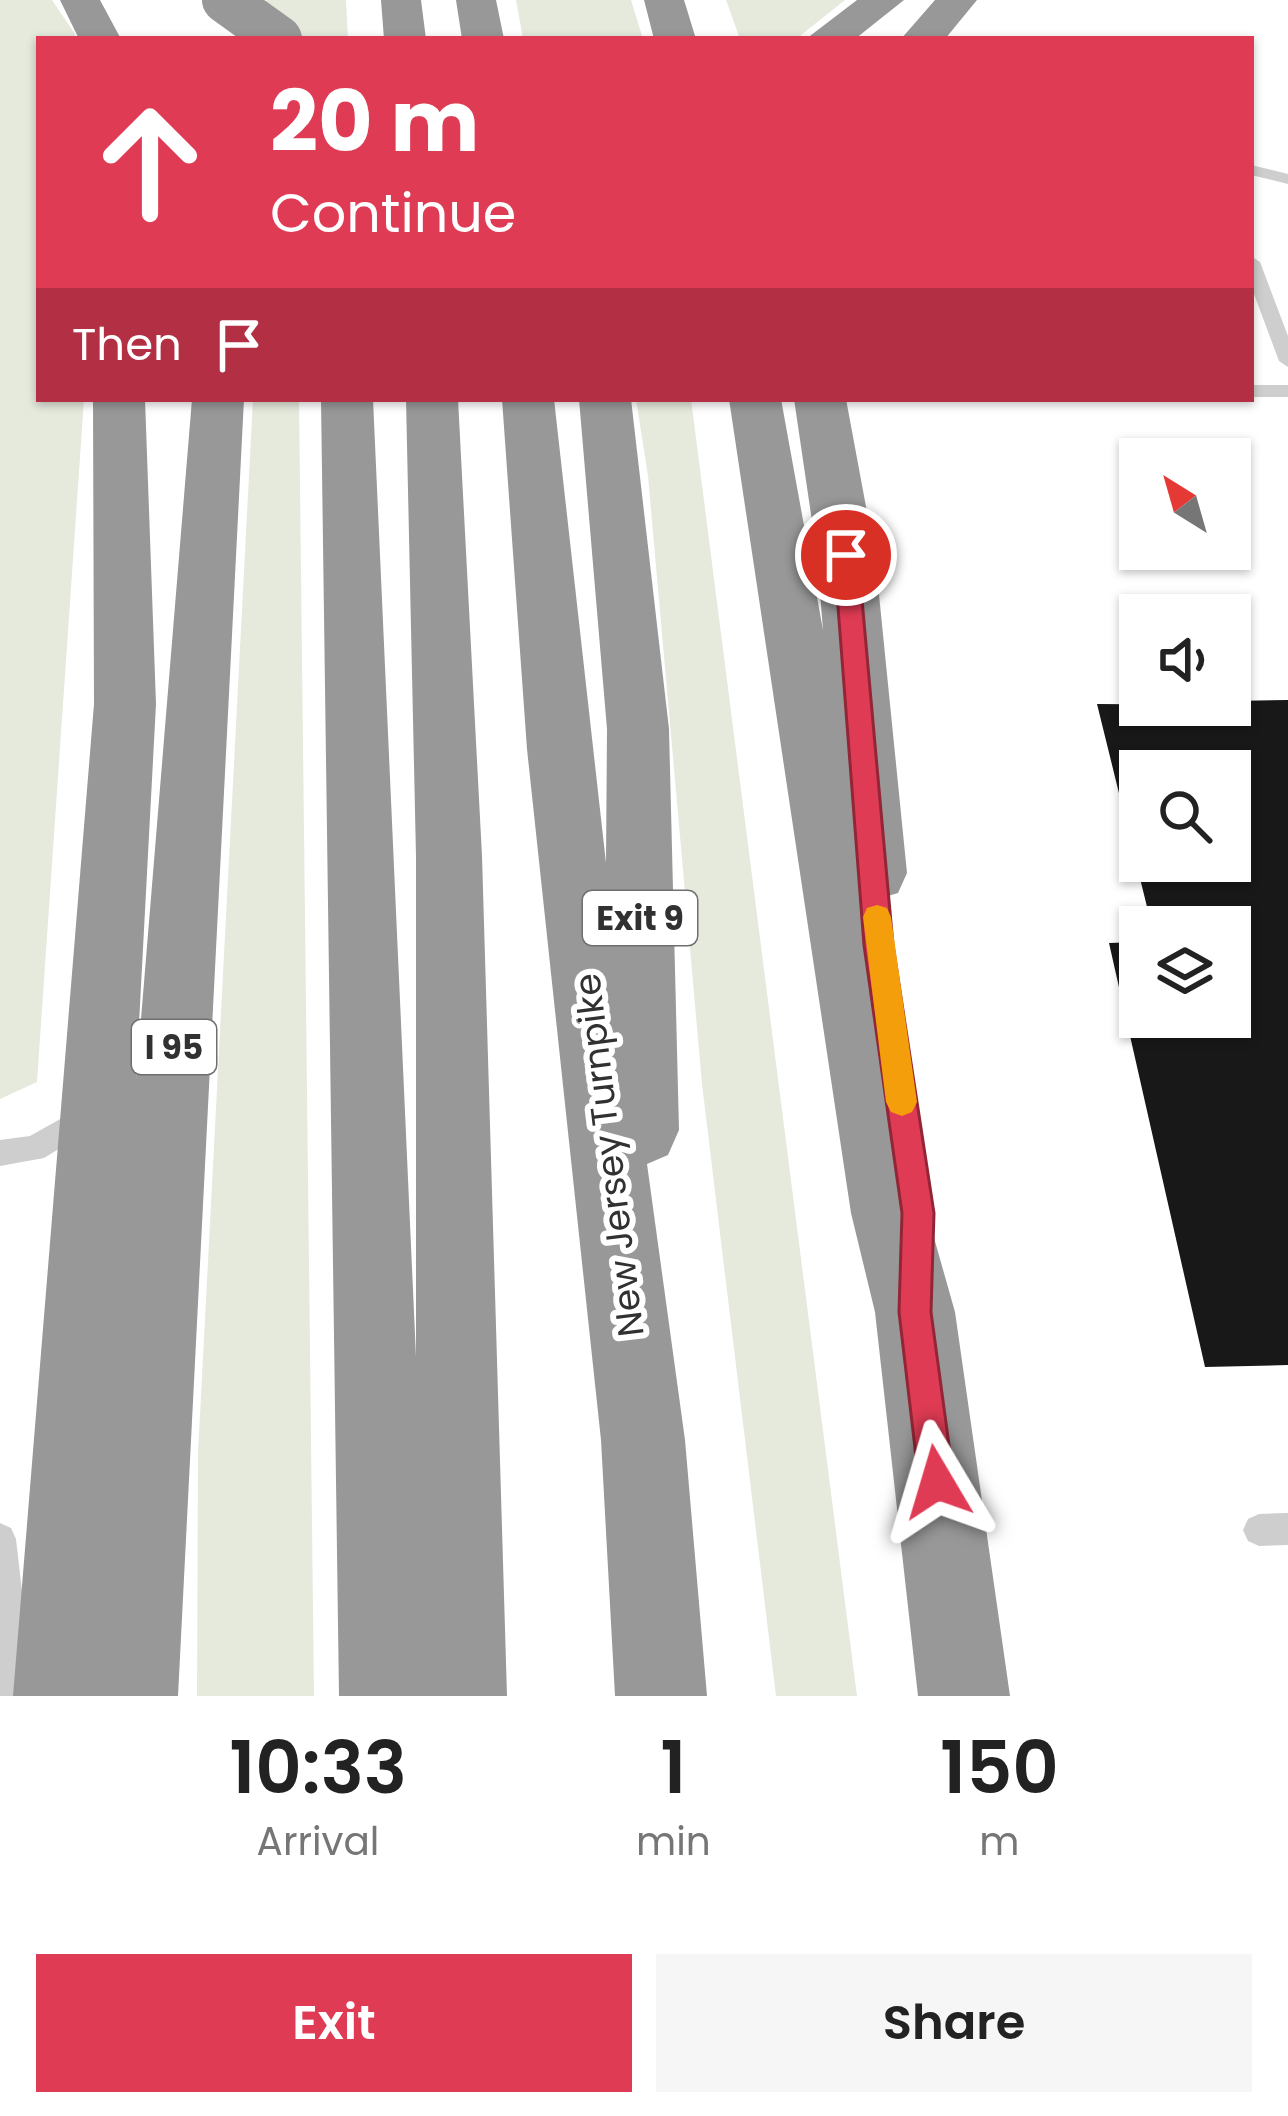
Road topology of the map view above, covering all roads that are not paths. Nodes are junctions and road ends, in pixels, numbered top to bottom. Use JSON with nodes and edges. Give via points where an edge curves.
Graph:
{"nodes":[{"id":1,"x":80,"y":0,"type":"edge"},
{"id":2,"x":225,"y":0,"type":"edge"},
{"id":3,"x":239,"y":0,"type":"edge"},
{"id":4,"x":401,"y":0,"type":"edge"},
{"id":5,"x":476,"y":0,"type":"edge"},
{"id":6,"x":664,"y":0,"type":"edge"},
{"id":7,"x":884,"y":0,"type":"edge"},
{"id":8,"x":957,"y":0,"type":"edge"},
{"id":9,"x":98,"y":36,"type":"edge"},
{"id":10,"x":238,"y":36,"type":"edge"},
{"id":11,"x":275,"y":36,"type":"edge"},
{"id":12,"x":405,"y":36,"type":"edge"},
{"id":13,"x":482,"y":36,"type":"edge"},
{"id":14,"x":674,"y":36,"type":"edge"},
{"id":15,"x":831,"y":36,"type":"edge"},
{"id":16,"x":925,"y":36,"type":"edge"},
{"id":17,"x":1254,"y":171,"type":"edge"},
{"id":18,"x":1288,"y":179,"type":"edge"},
{"id":19,"x":1254,"y":270,"type":"edge"},
{"id":20,"x":1288,"y":361,"type":"edge"},
{"id":21,"x":1254,"y":391,"type":"edge"},
{"id":22,"x":1288,"y":391,"type":"edge"},
{"id":23,"x":119,"y":402,"type":"edge"},
{"id":24,"x":218,"y":402,"type":"edge"},
{"id":25,"x":347,"y":402,"type":"edge"},
{"id":26,"x":432,"y":402,"type":"edge"},
{"id":27,"x":528,"y":402,"type":"edge"},
{"id":28,"x":604,"y":402,"type":"edge"},
{"id":29,"x":755,"y":402,"type":"edge"},
{"id":30,"x":820,"y":402,"type":"edge"},
{"id":31,"x":98,"y":1111,"type":"junction"},
{"id":32,"x":0,"y":1153,"type":"edge"},
{"id":33,"x":915,"y":1312,"type":"junction"},
{"id":34,"x":644,"y":1440,"type":"junction"},
{"id":35,"x":0,"y":1539,"type":"edge"},
{"id":36,"x":17,"y":1696,"type":"edge"},
{"id":37,"x":59,"y":1696,"type":"edge"},
{"id":38,"x":132,"y":1696,"type":"edge"},
{"id":39,"x":385,"y":1696,"type":"edge"},
{"id":40,"x":461,"y":1696,"type":"edge"},
{"id":41,"x":661,"y":1696,"type":"edge"},
{"id":42,"x":964,"y":1696,"type":"edge"}],
"edges":[{"from":1,"to":9,"type":"highway"},
{"from":2,"to":11,"type":"highway","bridge":true},
{"from":3,"to":10,"type":"highway"},
{"from":4,"to":12,"type":"highway"},
{"from":5,"to":13,"type":"highway"},
{"from":6,"to":14,"type":"highway"},
{"from":7,"to":15,"type":"highway"},
{"from":8,"to":16,"type":"highway"},
{"from":17,"to":18,"type":"lane"},
{"from":19,"to":20,"type":"lane"},
{"from":21,"to":22,"type":"lane"},
{"from":23,"to":31,"type":"highway","via":[[124,704]]},
{"from":24,"to":38,"type":"highway","number":"I 95"},
{"from":25,"to":39,"type":"highway"},
{"from":26,"to":40,"type":"highway","via":[[449,856]]},
{"from":27,"to":34,"type":"highway","name":"New Jersey Turnpike","via":[[559,749]]},
{"from":28,"to":34,"type":"highway","number":"Exit 9","via":[[638,729]]},
{"from":29,"to":33,"type":"highway","via":[[890,1213]]},
{"from":30,"to":33,"type":"highway","via":[[846,555],[878,945],[918,1213]]},
{"from":31,"to":32,"type":"lane","via":[[34,1149]]},
{"from":31,"to":37,"type":"highway"},
{"from":33,"to":42,"type":"highway"},
{"from":34,"to":41,"type":"highway","name":"New Jersey Turnpike"},
{"from":35,"to":36,"type":"lane"}]}
